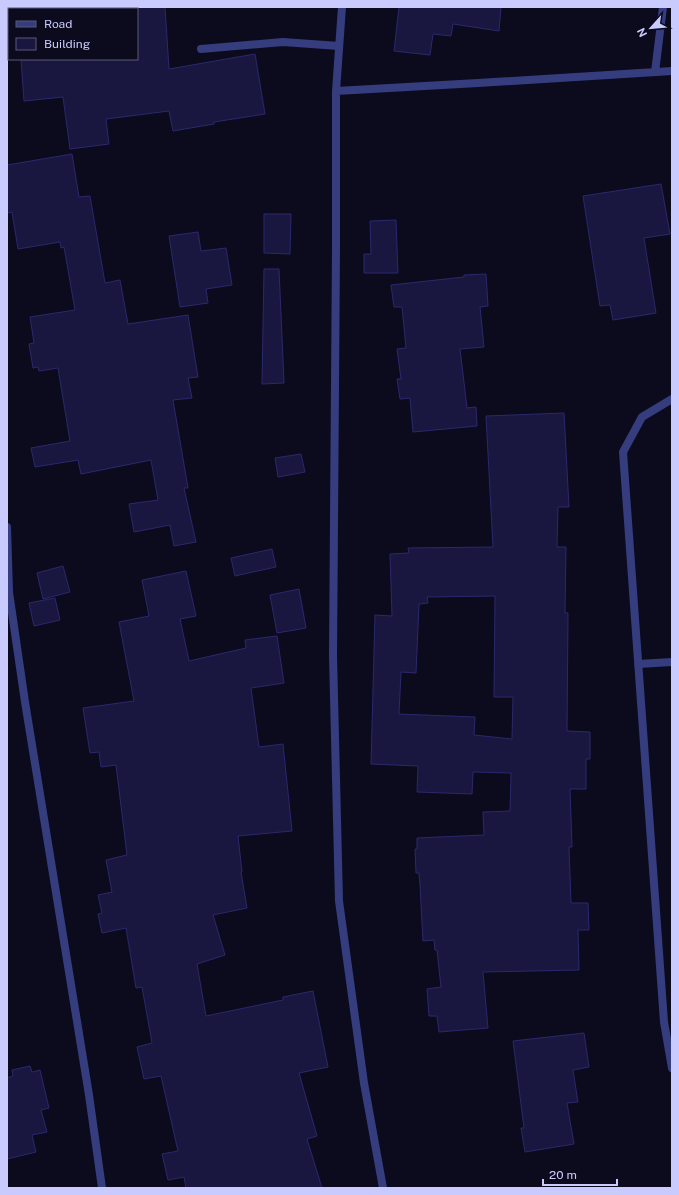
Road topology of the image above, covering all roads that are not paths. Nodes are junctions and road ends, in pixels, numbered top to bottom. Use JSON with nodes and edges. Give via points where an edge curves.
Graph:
{"nodes":[{"id":1,"x":342,"y":7,"type":"edge"},
{"id":2,"x":663,"y":7,"type":"edge"},
{"id":3,"x":339,"y":46,"type":"junction"},
{"id":4,"x":201,"y":49,"type":"dead end"},
{"id":5,"x":672,"y":71,"type":"edge"},
{"id":6,"x":655,"y":72,"type":"junction"},
{"id":7,"x":336,"y":91,"type":"junction"},
{"id":8,"x":672,"y":399,"type":"edge"},
{"id":9,"x":7,"y":526,"type":"edge"},
{"id":10,"x":8,"y":592,"type":"edge"},
{"id":11,"x":672,"y":662,"type":"edge"},
{"id":12,"x":638,"y":664,"type":"junction"},
{"id":13,"x":672,"y":1068,"type":"edge"},
{"id":14,"x":102,"y":1188,"type":"edge"},
{"id":15,"x":383,"y":1188,"type":"edge"}],
"edges":[{"from":1,"to":3,"type":"street"},
{"from":2,"to":6,"type":"street"},
{"from":3,"to":4,"type":"street","via":[[283,42]]},
{"from":3,"to":7,"type":"street"},
{"from":5,"to":6,"type":"street"},
{"from":6,"to":7,"type":"street"},
{"from":7,"to":15,"type":"street","via":[[333,656],[339,901],[364,1082]]},
{"from":8,"to":12,"type":"street","via":[[642,417],[623,452]]},
{"from":9,"to":10,"type":"street"},
{"from":10,"to":14,"type":"street"},
{"from":11,"to":12,"type":"street"},
{"from":12,"to":13,"type":"street","via":[[664,1022]]}]}
